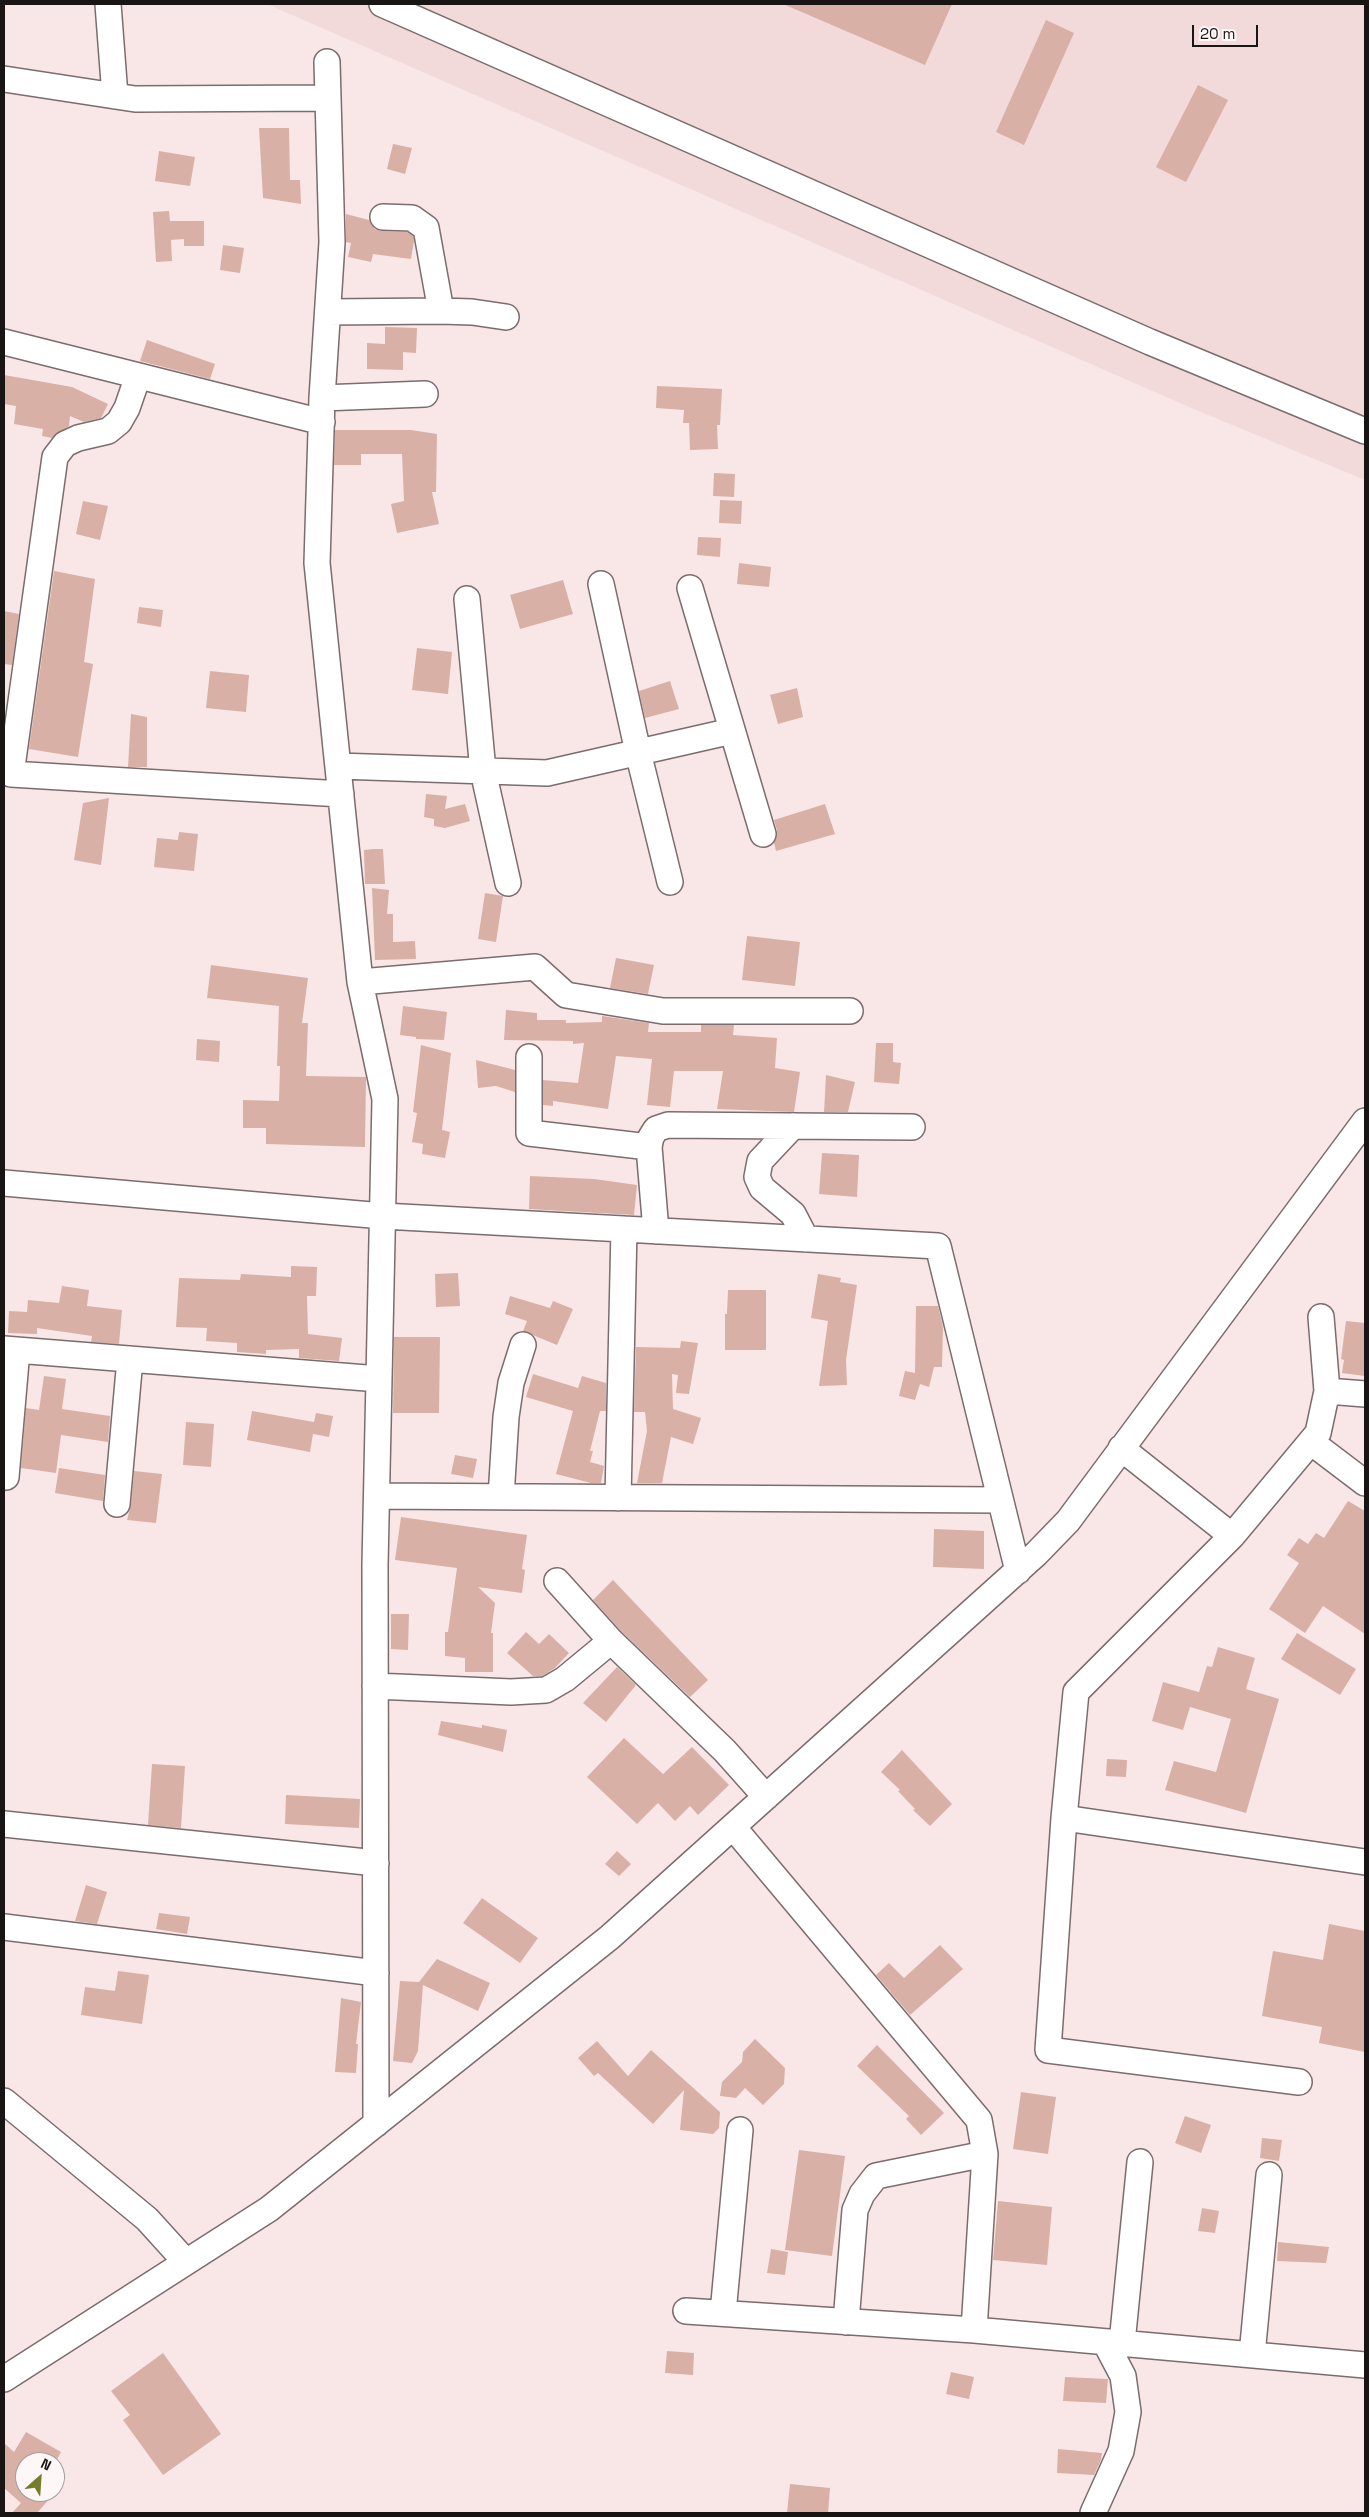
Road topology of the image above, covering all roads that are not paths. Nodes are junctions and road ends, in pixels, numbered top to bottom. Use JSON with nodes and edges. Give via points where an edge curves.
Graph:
{"nodes":[{"id":1,"x":108,"y":4,"type":"edge"},
{"id":2,"x":382,"y":4,"type":"edge"},
{"id":3,"x":327,"y":62,"type":"dead end"},
{"id":4,"x":4,"y":78,"type":"edge"},
{"id":5,"x":114,"y":96,"type":"junction"},
{"id":6,"x":328,"y":98,"type":"junction"},
{"id":7,"x":383,"y":217,"type":"dead end"},
{"id":8,"x":442,"y":311,"type":"junction"},
{"id":9,"x":328,"y":312,"type":"junction"},
{"id":10,"x":506,"y":317,"type":"dead end"},
{"id":11,"x":4,"y":342,"type":"edge"},
{"id":12,"x":138,"y":376,"type":"junction"},
{"id":13,"x":425,"y":394,"type":"dead end"},
{"id":14,"x":322,"y":398,"type":"junction"},
{"id":15,"x":322,"y":422,"type":"junction"},
{"id":16,"x":1365,"y":431,"type":"edge"},
{"id":17,"x":601,"y":584,"type":"dead end"},
{"id":18,"x":690,"y":588,"type":"dead end"},
{"id":19,"x":467,"y":599,"type":"dead end"},
{"id":20,"x":14,"y":674,"type":"edge"},
{"id":21,"x":732,"y":731,"type":"junction"},
{"id":22,"x":638,"y":752,"type":"junction"},
{"id":23,"x":338,"y":766,"type":"junction"},
{"id":24,"x":484,"y":771,"type":"junction"},
{"id":25,"x":7,"y":774,"type":"edge"},
{"id":26,"x":341,"y":794,"type":"junction"},
{"id":27,"x":763,"y":834,"type":"dead end"},
{"id":28,"x":670,"y":882,"type":"dead end"},
{"id":29,"x":508,"y":883,"type":"dead end"},
{"id":30,"x":360,"y":982,"type":"junction"},
{"id":31,"x":850,"y":1011,"type":"dead end"},
{"id":32,"x":529,"y":1056,"type":"dead end"},
{"id":33,"x":1365,"y":1121,"type":"edge"},
{"id":34,"x":793,"y":1126,"type":"junction"},
{"id":35,"x":912,"y":1127,"type":"dead end"},
{"id":36,"x":648,"y":1147,"type":"junction"},
{"id":37,"x":4,"y":1183,"type":"edge"},
{"id":38,"x":382,"y":1216,"type":"junction"},
{"id":39,"x":624,"y":1229,"type":"junction"},
{"id":40,"x":656,"y":1230,"type":"junction"},
{"id":41,"x":806,"y":1238,"type":"junction"},
{"id":42,"x":1321,"y":1317,"type":"dead end"},
{"id":43,"x":523,"y":1345,"type":"dead end"},
{"id":44,"x":10,"y":1349,"type":"edge"},
{"id":45,"x":130,"y":1359,"type":"junction"},
{"id":46,"x":379,"y":1379,"type":"junction"},
{"id":47,"x":1327,"y":1390,"type":"junction"},
{"id":48,"x":1365,"y":1394,"type":"edge"},
{"id":49,"x":1311,"y":1442,"type":"junction"},
{"id":50,"x":1122,"y":1448,"type":"junction"},
{"id":51,"x":6,"y":1477,"type":"dead end"},
{"id":52,"x":1365,"y":1483,"type":"edge"},
{"id":53,"x":376,"y":1496,"type":"junction"},
{"id":54,"x":501,"y":1497,"type":"junction"},
{"id":55,"x":618,"y":1498,"type":"junction"},
{"id":56,"x":1000,"y":1500,"type":"junction"},
{"id":57,"x":117,"y":1504,"type":"dead end"},
{"id":58,"x":1232,"y":1536,"type":"junction"},
{"id":59,"x":1018,"y":1571,"type":"junction"},
{"id":60,"x":557,"y":1581,"type":"dead end"},
{"id":61,"x":611,"y":1641,"type":"junction"},
{"id":62,"x":375,"y":1686,"type":"junction"},
{"id":63,"x":766,"y":1797,"type":"junction"},
{"id":64,"x":1064,"y":1818,"type":"junction"},
{"id":65,"x":4,"y":1824,"type":"edge"},
{"id":66,"x":733,"y":1827,"type":"junction"},
{"id":67,"x":1365,"y":1862,"type":"edge"},
{"id":68,"x":376,"y":1863,"type":"junction"},
{"id":69,"x":4,"y":1927,"type":"edge"},
{"id":70,"x":376,"y":1973,"type":"junction"},
{"id":71,"x":1299,"y":2082,"type":"dead end"},
{"id":72,"x":4,"y":2101,"type":"edge"},
{"id":73,"x":376,"y":2124,"type":"junction"},
{"id":74,"x":740,"y":2130,"type":"dead end"},
{"id":75,"x":985,"y":2154,"type":"junction"},
{"id":76,"x":1140,"y":2162,"type":"dead end"},
{"id":77,"x":1269,"y":2175,"type":"dead end"},
{"id":78,"x":186,"y":2262,"type":"junction"},
{"id":79,"x":686,"y":2311,"type":"dead end"},
{"id":80,"x":723,"y":2313,"type":"junction"},
{"id":81,"x":846,"y":2322,"type":"junction"},
{"id":82,"x":974,"y":2330,"type":"junction"},
{"id":83,"x":1113,"y":2343,"type":"junction"},
{"id":84,"x":1252,"y":2355,"type":"junction"},
{"id":85,"x":1365,"y":2365,"type":"edge"},
{"id":86,"x":4,"y":2379,"type":"edge"},
{"id":87,"x":1093,"y":2513,"type":"edge"}],
"edges":[{"from":1,"to":5,"type":"street"},
{"from":2,"to":16,"type":"street","via":[[1150,342]]},
{"from":3,"to":6,"type":"street"},
{"from":4,"to":5,"type":"street"},
{"from":5,"to":6,"type":"street","via":[[135,99]]},
{"from":6,"to":9,"type":"street","via":[[332,242]]},
{"from":7,"to":8,"type":"street","via":[[412,218],[426,228]]},
{"from":8,"to":9,"type":"street"},
{"from":8,"to":10,"type":"street"},
{"from":9,"to":14,"type":"street"},
{"from":11,"to":12,"type":"street"},
{"from":12,"to":15,"type":"street"},
{"from":12,"to":20,"type":"street","via":[[127,408],[118,422],[108,431],[65,444],[55,457]]},
{"from":13,"to":14,"type":"street"},
{"from":14,"to":15,"type":"street"},
{"from":15,"to":23,"type":"street","via":[[317,563]]},
{"from":17,"to":22,"type":"street"},
{"from":18,"to":21,"type":"street"},
{"from":19,"to":24,"type":"street"},
{"from":20,"to":25,"type":"street"},
{"from":21,"to":22,"type":"street"},
{"from":21,"to":27,"type":"street"},
{"from":22,"to":24,"type":"street","via":[[547,773]]},
{"from":22,"to":28,"type":"street"},
{"from":23,"to":24,"type":"street"},
{"from":23,"to":26,"type":"street"},
{"from":24,"to":29,"type":"street"},
{"from":25,"to":26,"type":"street"},
{"from":26,"to":30,"type":"street"},
{"from":30,"to":31,"type":"street","via":[[535,967],[566,995],[664,1011]]},
{"from":30,"to":38,"type":"street","via":[[385,1099]]},
{"from":32,"to":36,"type":"street","via":[[528,1133]]},
{"from":33,"to":50,"type":"street"},
{"from":34,"to":35,"type":"street"},
{"from":34,"to":36,"type":"street","via":[[668,1125],[656,1128]]},
{"from":34,"to":41,"type":"street","via":[[760,1161],[757,1177],[762,1188],[793,1214]]},
{"from":36,"to":40,"type":"street"},
{"from":37,"to":38,"type":"street"},
{"from":38,"to":39,"type":"street"},
{"from":38,"to":46,"type":"street"},
{"from":39,"to":40,"type":"street"},
{"from":39,"to":55,"type":"street"},
{"from":40,"to":41,"type":"street"},
{"from":41,"to":56,"type":"street","via":[[938,1246]]},
{"from":42,"to":47,"type":"street"},
{"from":43,"to":54,"type":"street","via":[[511,1383],[506,1417]]},
{"from":44,"to":45,"type":"street"},
{"from":44,"to":51,"type":"street"},
{"from":45,"to":46,"type":"street"},
{"from":45,"to":57,"type":"street"},
{"from":46,"to":53,"type":"street"},
{"from":47,"to":48,"type":"street"},
{"from":47,"to":49,"type":"street","via":[[1318,1433]]},
{"from":49,"to":52,"type":"street"},
{"from":49,"to":58,"type":"street"},
{"from":50,"to":58,"type":"street"},
{"from":50,"to":59,"type":"street","via":[[1068,1520]]},
{"from":53,"to":54,"type":"street"},
{"from":53,"to":62,"type":"street"},
{"from":54,"to":55,"type":"street"},
{"from":55,"to":56,"type":"street"},
{"from":56,"to":59,"type":"street"},
{"from":58,"to":64,"type":"street","via":[[1076,1692]]},
{"from":59,"to":63,"type":"street"},
{"from":60,"to":61,"type":"street"},
{"from":61,"to":62,"type":"street","via":[[566,1679],[546,1690],[511,1692]]},
{"from":61,"to":63,"type":"street","via":[[726,1751]]},
{"from":62,"to":68,"type":"street"},
{"from":63,"to":66,"type":"street"},
{"from":64,"to":67,"type":"street"},
{"from":64,"to":71,"type":"street","via":[[1048,2050]]},
{"from":65,"to":68,"type":"street"},
{"from":66,"to":73,"type":"street","via":[[610,1937]]},
{"from":66,"to":75,"type":"street","via":[[979,2120]]},
{"from":68,"to":70,"type":"street"},
{"from":69,"to":70,"type":"street"},
{"from":70,"to":73,"type":"street"},
{"from":72,"to":78,"type":"street","via":[[147,2219]]},
{"from":73,"to":78,"type":"street","via":[[269,2209]]},
{"from":74,"to":80,"type":"street"},
{"from":75,"to":81,"type":"street","via":[[876,2176],[855,2210]]},
{"from":75,"to":82,"type":"street"},
{"from":76,"to":83,"type":"street"},
{"from":77,"to":84,"type":"street"},
{"from":78,"to":86,"type":"street"},
{"from":79,"to":80,"type":"street"},
{"from":80,"to":81,"type":"street"},
{"from":81,"to":82,"type":"street"},
{"from":82,"to":83,"type":"street"},
{"from":83,"to":84,"type":"street"},
{"from":83,"to":87,"type":"street","via":[[1128,2412],[1122,2451]]},
{"from":84,"to":85,"type":"street"}]}
